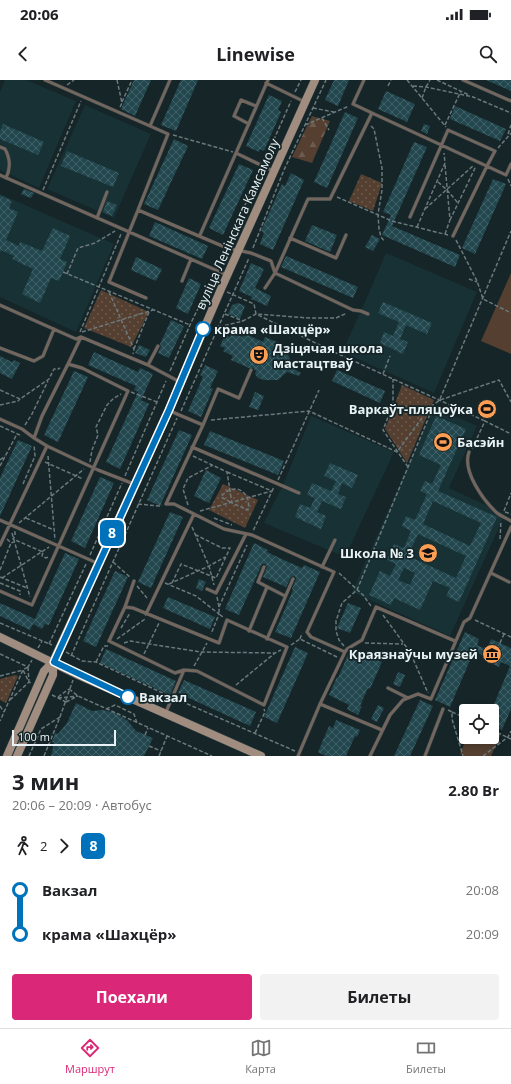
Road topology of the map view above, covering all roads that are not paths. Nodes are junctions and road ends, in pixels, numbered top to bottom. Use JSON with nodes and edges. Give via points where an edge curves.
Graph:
{"nodes":[{"id":1,"x":45,"y":80,"type":"edge"},
{"id":2,"x":170,"y":80,"type":"edge"},
{"id":3,"x":315,"y":80,"type":"edge"},
{"id":4,"x":364,"y":80,"type":"edge"},
{"id":5,"x":463,"y":80,"type":"edge"},
{"id":6,"x":267,"y":81,"type":"edge"},
{"id":7,"x":511,"y":101,"type":"edge"},
{"id":8,"x":305,"y":102,"type":"junction"},
{"id":9,"x":256,"y":106,"type":"junction"},
{"id":10,"x":372,"y":113,"type":"junction"},
{"id":11,"x":249,"y":124,"type":"junction"},
{"id":12,"x":150,"y":126,"type":"junction"},
{"id":13,"x":443,"y":145,"type":"junction"},
{"id":14,"x":0,"y":147,"type":"edge"},
{"id":15,"x":236,"y":153,"type":"junction"},
{"id":16,"x":511,"y":164,"type":"edge"},
{"id":17,"x":487,"y":166,"type":"junction"},
{"id":18,"x":273,"y":171,"type":"junction"},
{"id":19,"x":0,"y":175,"type":"edge"},
{"id":20,"x":6,"y":178,"type":"junction"},
{"id":21,"x":107,"y":192,"type":"dead end"},
{"id":22,"x":138,"y":210,"type":"junction"},
{"id":23,"x":97,"y":218,"type":"junction"},
{"id":24,"x":410,"y":218,"type":"dead end"},
{"id":25,"x":129,"y":232,"type":"junction"},
{"id":26,"x":200,"y":235,"type":"junction"},
{"id":27,"x":346,"y":235,"type":"dead end"},
{"id":28,"x":453,"y":236,"type":"road end"},
{"id":29,"x":290,"y":238,"type":"junction"},
{"id":30,"x":239,"y":250,"type":"junction"},
{"id":31,"x":191,"y":259,"type":"junction"},
{"id":32,"x":275,"y":273,"type":"junction"},
{"id":33,"x":227,"y":275,"type":"junction"},
{"id":34,"x":182,"y":281,"type":"dead end"},
{"id":35,"x":265,"y":288,"type":"dead end"},
{"id":36,"x":146,"y":298,"type":"dead end"},
{"id":37,"x":0,"y":306,"type":"edge"},
{"id":38,"x":368,"y":314,"type":"dead end"},
{"id":39,"x":54,"y":329,"type":"junction"},
{"id":40,"x":81,"y":337,"type":"junction"},
{"id":41,"x":158,"y":346,"type":"dead end"},
{"id":42,"x":0,"y":348,"type":"edge"},
{"id":43,"x":68,"y":364,"type":"junction"},
{"id":44,"x":148,"y":365,"type":"junction"},
{"id":45,"x":251,"y":370,"type":"dead end"},
{"id":46,"x":180,"y":382,"type":"junction"},
{"id":47,"x":169,"y":410,"type":"junction"},
{"id":48,"x":0,"y":419,"type":"edge"},
{"id":49,"x":203,"y":425,"type":"junction"},
{"id":50,"x":34,"y":438,"type":"junction"},
{"id":51,"x":47,"y":446,"type":"junction"},
{"id":52,"x":192,"y":447,"type":"junction"},
{"id":53,"x":469,"y":452,"type":"road end"},
{"id":54,"x":93,"y":467,"type":"junction"},
{"id":55,"x":134,"y":484,"type":"junction"},
{"id":56,"x":299,"y":493,"type":"dead end"},
{"id":57,"x":194,"y":514,"type":"junction"},
{"id":58,"x":0,"y":520,"type":"edge"},
{"id":59,"x":511,"y":521,"type":"edge"},
{"id":60,"x":10,"y":524,"type":"junction"},
{"id":61,"x":511,"y":527,"type":"edge"},
{"id":62,"x":246,"y":534,"type":"junction"},
{"id":63,"x":335,"y":540,"type":"dead end"},
{"id":64,"x":0,"y":545,"type":"edge"},
{"id":65,"x":58,"y":546,"type":"junction"},
{"id":66,"x":99,"y":564,"type":"junction"},
{"id":67,"x":264,"y":567,"type":"dead end"},
{"id":68,"x":322,"y":567,"type":"junction"},
{"id":69,"x":490,"y":573,"type":"junction"},
{"id":70,"x":293,"y":579,"type":"dead end"},
{"id":71,"x":134,"y":581,"type":"dead end"},
{"id":72,"x":509,"y":582,"type":"dead end"},
{"id":73,"x":268,"y":587,"type":"junction"},
{"id":74,"x":207,"y":589,"type":"dead end"},
{"id":75,"x":0,"y":591,"type":"edge"},
{"id":76,"x":285,"y":596,"type":"junction"},
{"id":77,"x":125,"y":607,"type":"junction"},
{"id":78,"x":148,"y":614,"type":"junction"},
{"id":79,"x":249,"y":631,"type":"junction"},
{"id":80,"x":0,"y":638,"type":"edge"},
{"id":81,"x":268,"y":639,"type":"junction"},
{"id":82,"x":455,"y":641,"type":"junction"},
{"id":83,"x":345,"y":652,"type":"junction"},
{"id":84,"x":54,"y":662,"type":"junction"},
{"id":85,"x":184,"y":670,"type":"junction"},
{"id":86,"x":388,"y":688,"type":"dead end"},
{"id":87,"x":408,"y":698,"type":"junction"},
{"id":88,"x":320,"y":704,"type":"junction"},
{"id":89,"x":443,"y":709,"type":"road end"},
{"id":90,"x":165,"y":714,"type":"junction"},
{"id":91,"x":382,"y":730,"type":"junction"},
{"id":92,"x":299,"y":755,"type":"edge"},
{"id":93,"x":7,"y":756,"type":"edge"},
{"id":94,"x":17,"y":756,"type":"edge"},
{"id":95,"x":260,"y":756,"type":"edge"},
{"id":96,"x":370,"y":756,"type":"edge"},
{"id":97,"x":425,"y":756,"type":"edge"}],
"edges":[{"from":1,"to":12,"type":"lane"},
{"from":2,"to":12,"type":"lane"},
{"from":3,"to":8,"type":"main road","name":"вуліца Ленінскага Камсамолу"},
{"from":4,"to":10,"type":"lane","via":[[353,104]]},
{"from":5,"to":7,"type":"lane"},
{"from":6,"to":8,"type":"lane"},
{"from":6,"to":9,"type":"lane"},
{"from":8,"to":18,"type":"main road","name":"вуліца Ленінскага Камсамолу"},
{"from":9,"to":11,"type":"lane"},
{"from":9,"to":11,"type":"lane","via":[[242,100],[234,116]]},
{"from":10,"to":13,"type":"lane"},
{"from":10,"to":29,"type":"lane","via":[[330,199],[308,199]]},
{"from":11,"to":15,"type":"lane"},
{"from":12,"to":22,"type":"lane","via":[[168,134]]},
{"from":13,"to":17,"type":"lane"},
{"from":13,"to":17,"type":"lane","via":[[448,130],[496,151]]},
{"from":13,"to":24,"type":"lane"},
{"from":14,"to":20,"type":"lane","via":[[5,149],[10,157],[9,173]]},
{"from":15,"to":18,"type":"lane"},
{"from":15,"to":26,"type":"lane"},
{"from":16,"to":17,"type":"lane","via":[[506,175]]},
{"from":17,"to":28,"type":"lane"},
{"from":18,"to":30,"type":"main road","name":"вуліца Ленінскага Камсамолу"},
{"from":19,"to":20,"type":"lane"},
{"from":20,"to":23,"type":"lane"},
{"from":21,"to":23,"type":"lane"},
{"from":22,"to":25,"type":"lane"},
{"from":22,"to":26,"type":"lane"},
{"from":23,"to":25,"type":"lane"},
{"from":25,"to":31,"type":"lane"},
{"from":25,"to":36,"type":"lane","via":[[109,282]]},
{"from":26,"to":30,"type":"lane","via":[[227,248]]},
{"from":27,"to":29,"type":"lane","via":[[336,258]]},
{"from":29,"to":32,"type":"lane"},
{"from":30,"to":32,"type":"lane","via":[[270,261]]},
{"from":30,"to":33,"type":"main road","name":"вуліца Ленінскага Камсамолу"},
{"from":31,"to":33,"type":"lane"},
{"from":31,"to":34,"type":"lane"},
{"from":32,"to":35,"type":"lane"},
{"from":32,"to":38,"type":"lane","via":[[353,310]]},
{"from":33,"to":46,"type":"main road","name":"вуліца Ленінскага Камсамолу"},
{"from":37,"to":39,"type":"lane"},
{"from":39,"to":40,"type":"lane","via":[[76,339]]},
{"from":39,"to":42,"type":"lane","via":[[43,356],[34,361]]},
{"from":40,"to":43,"type":"lane"},
{"from":40,"to":44,"type":"lane"},
{"from":41,"to":44,"type":"lane"},
{"from":43,"to":50,"type":"lane"},
{"from":43,"to":54,"type":"lane","via":[[82,368],[128,391]]},
{"from":44,"to":46,"type":"lane"},
{"from":45,"to":49,"type":"lane","via":[[239,398],[218,389]]},
{"from":46,"to":47,"type":"main road","name":"вуліца Ленінскага Камсамолу"},
{"from":47,"to":49,"type":"lane"},
{"from":47,"to":55,"type":"main road","name":"вуліца Ленінскага Камсамолу"},
{"from":48,"to":50,"type":"lane","via":[[22,429]]},
{"from":49,"to":52,"type":"lane"},
{"from":50,"to":51,"type":"lane"},
{"from":51,"to":54,"type":"lane"},
{"from":51,"to":60,"type":"lane"},
{"from":52,"to":56,"type":"lane"},
{"from":52,"to":57,"type":"lane","via":[[166,504],[174,504]]},
{"from":53,"to":59,"type":"lane","via":[[468,466],[475,484],[501,517]]},
{"from":54,"to":55,"type":"lane"},
{"from":54,"to":65,"type":"lane"},
{"from":55,"to":66,"type":"main road","name":"вуліца Ленінскага Камсамолу"},
{"from":57,"to":62,"type":"lane","via":[[224,529]]},
{"from":57,"to":78,"type":"lane"},
{"from":58,"to":60,"type":"lane"},
{"from":60,"to":64,"type":"lane"},
{"from":60,"to":65,"type":"lane"},
{"from":61,"to":69,"type":"lane"},
{"from":62,"to":68,"type":"lane"},
{"from":62,"to":74,"type":"lane","via":[[216,593]]},
{"from":63,"to":68,"type":"lane"},
{"from":65,"to":66,"type":"lane"},
{"from":65,"to":75,"type":"lane","via":[[32,605]]},
{"from":66,"to":84,"type":"main road","name":"вуліца Ленінскага Камсамолу"},
{"from":67,"to":73,"type":"lane","via":[[258,582]]},
{"from":68,"to":83,"type":"lane","via":[[334,572],[307,632],[311,637]]},
{"from":69,"to":72,"type":"lane"},
{"from":69,"to":82,"type":"lane","via":[[470,618],[464,622]]},
{"from":70,"to":76,"type":"lane"},
{"from":71,"to":77,"type":"lane"},
{"from":73,"to":76,"type":"lane"},
{"from":73,"to":79,"type":"lane"},
{"from":76,"to":81,"type":"lane"},
{"from":77,"to":78,"type":"lane"},
{"from":77,"to":85,"type":"lane","via":[[109,642],[175,673]]},
{"from":78,"to":79,"type":"lane","via":[[218,643],[227,620]]},
{"from":79,"to":81,"type":"lane"},
{"from":80,"to":84,"type":"main road"},
{"from":81,"to":85,"type":"lane","via":[[286,648],[264,705],[197,671]]},
{"from":82,"to":83,"type":"lane","via":[[376,607],[362,640]]},
{"from":82,"to":87,"type":"lane","via":[[431,699],[418,694]]},
{"from":83,"to":88,"type":"lane"},
{"from":84,"to":90,"type":"main road"},
{"from":84,"to":93,"type":"main road","name":"вуліца Ленінскага Камсамолу","via":[[44,671]]},
{"from":84,"to":94,"type":"main road","name":"вуліца Ленінскага Камсамолу","via":[[53,675]]},
{"from":85,"to":90,"type":"lane"},
{"from":86,"to":87,"type":"lane"},
{"from":87,"to":91,"type":"lane","via":[[390,715]]},
{"from":88,"to":91,"type":"lane"},
{"from":88,"to":92,"type":"lane"},
{"from":89,"to":97,"type":"lane"},
{"from":90,"to":95,"type":"main road"},
{"from":91,"to":96,"type":"lane"}]}
